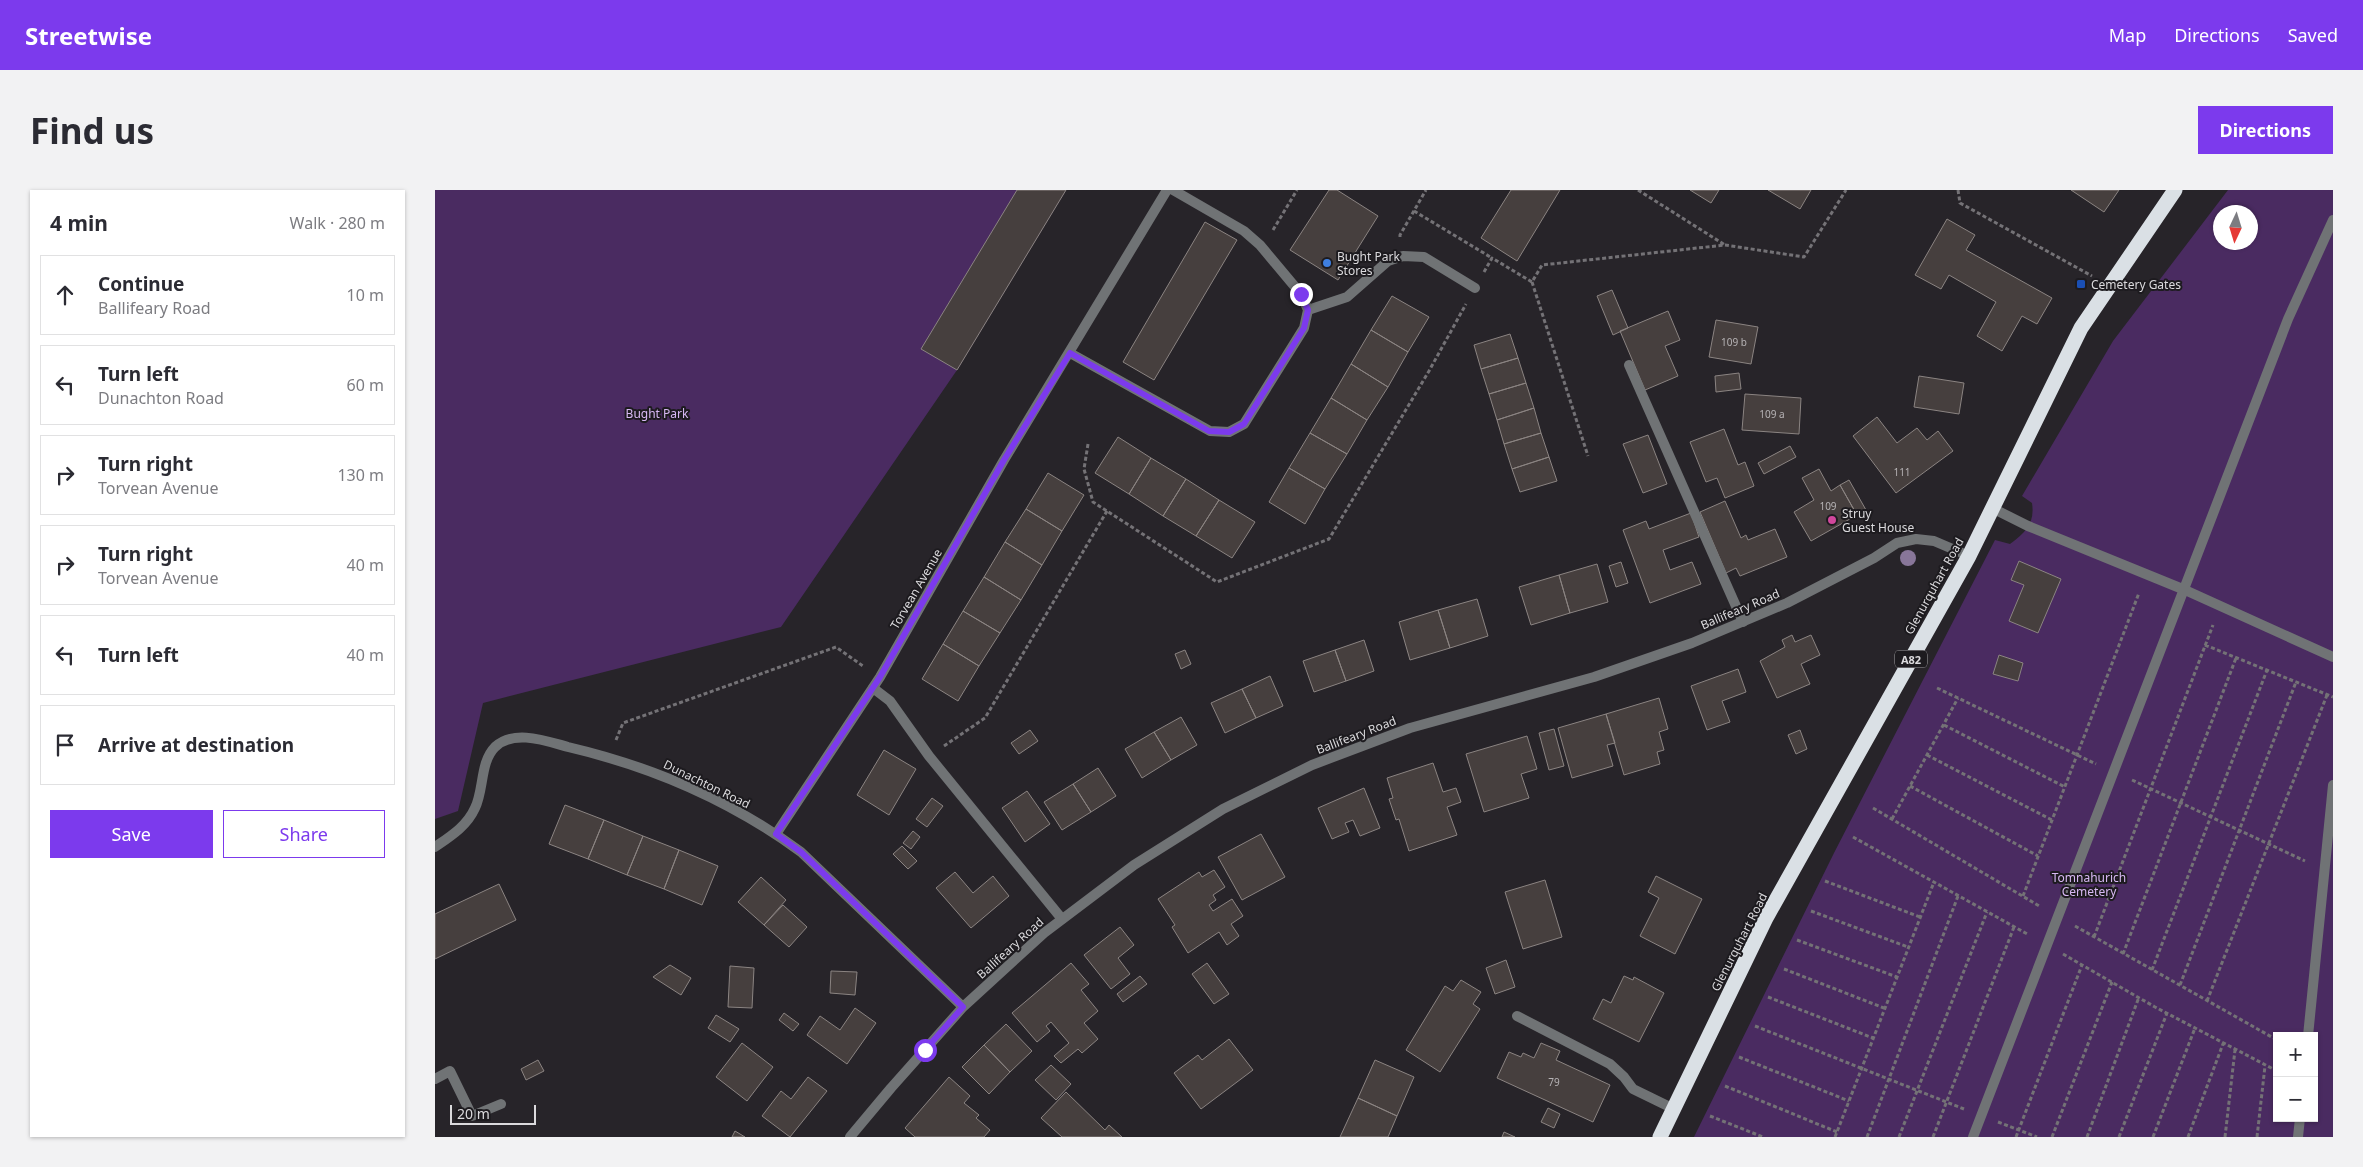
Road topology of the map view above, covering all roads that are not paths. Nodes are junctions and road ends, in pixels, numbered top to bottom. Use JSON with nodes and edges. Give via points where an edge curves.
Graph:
{"nodes":[{"id":1,"x":1167,"y":190,"type":"edge"},
{"id":2,"x":1173,"y":190,"type":"edge"},
{"id":3,"x":2175,"y":190,"type":"edge"},
{"id":4,"x":2333,"y":220,"type":"edge"},
{"id":5,"x":1475,"y":288,"type":"road end"},
{"id":6,"x":1308,"y":310,"type":"junction"},
{"id":7,"x":1070,"y":353,"type":"junction"},
{"id":8,"x":1629,"y":365,"type":"dead end"},
{"id":9,"x":1992,"y":508,"type":"junction"},
{"id":10,"x":1969,"y":556,"type":"junction"},
{"id":11,"x":2185,"y":590,"type":"junction"},
{"id":12,"x":1743,"y":622,"type":"junction"},
{"id":13,"x":2333,"y":657,"type":"edge"},
{"id":14,"x":873,"y":688,"type":"junction"},
{"id":15,"x":2333,"y":785,"type":"edge"},
{"id":16,"x":776,"y":834,"type":"junction"},
{"id":17,"x":435,"y":847,"type":"edge"},
{"id":18,"x":1062,"y":919,"type":"junction"},
{"id":19,"x":963,"y":1007,"type":"junction"},
{"id":20,"x":1517,"y":1016,"type":"dead end"},
{"id":21,"x":2308,"y":1032,"type":"edge"},
{"id":22,"x":435,"y":1079,"type":"edge"},
{"id":23,"x":501,"y":1104,"type":"dead end"},
{"id":24,"x":1674,"y":1109,"type":"junction"},
{"id":25,"x":2300,"y":1122,"type":"edge"},
{"id":26,"x":850,"y":1137,"type":"edge"},
{"id":27,"x":1660,"y":1137,"type":"edge"},
{"id":28,"x":1973,"y":1137,"type":"edge"},
{"id":29,"x":2298,"y":1137,"type":"edge"}],
"edges":[{"from":1,"to":7,"type":"street","name":"Torvean Avenue"},
{"from":2,"to":6,"type":"street","via":[[1244,231],[1301,294]]},
{"from":3,"to":9,"type":"highway","name":"Glenurquhart Road","number":"A82","via":[[2081,328]]},
{"from":4,"to":11,"type":"street","via":[[2288,319]]},
{"from":5,"to":6,"type":"street","via":[[1424,257],[1403,256],[1388,261],[1347,297]]},
{"from":6,"to":7,"type":"street","via":[[1304,328],[1244,424],[1229,432],[1209,431]]},
{"from":7,"to":14,"type":"street","name":"Torvean Avenue","via":[[1004,460]]},
{"from":8,"to":12,"type":"street"},
{"from":9,"to":10,"type":"highway","name":"Glenurquhart Road","number":"A82"},
{"from":9,"to":11,"type":"street"},
{"from":10,"to":12,"type":"street","name":"Ballifeary Road","via":[[1933,541],[1897,543],[1795,599]]},
{"from":10,"to":24,"type":"highway","name":"Glenurquhart Road","number":"A82","via":[[1766,918]]},
{"from":11,"to":13,"type":"street"},
{"from":11,"to":28,"type":"street"},
{"from":12,"to":18,"type":"street","name":"Ballifeary Road","via":[[1594,677],[1410,728],[1312,765],[1223,809],[1134,865]]},
{"from":14,"to":16,"type":"street","name":"Torvean Avenue"},
{"from":14,"to":18,"type":"street","via":[[890,701],[929,756]]},
{"from":15,"to":21,"type":"street"},
{"from":16,"to":17,"type":"street","name":"Dunachton Road","via":[[671,778],[529,737],[508,739],[495,747],[486,764],[476,806],[468,820],[455,834]]},
{"from":16,"to":19,"type":"street","name":"Dunachton Road","via":[[801,852]]},
{"from":18,"to":19,"type":"street","name":"Ballifeary Road"},
{"from":19,"to":26,"type":"street","name":"Ballifeary Road"},
{"from":20,"to":24,"type":"street","via":[[1610,1064],[1625,1077],[1633,1090]]},
{"from":22,"to":23,"type":"street","via":[[450,1072],[471,1116]]},
{"from":24,"to":27,"type":"highway","name":"Glenurquhart Road","number":"A82"},
{"from":25,"to":29,"type":"street"}]}
